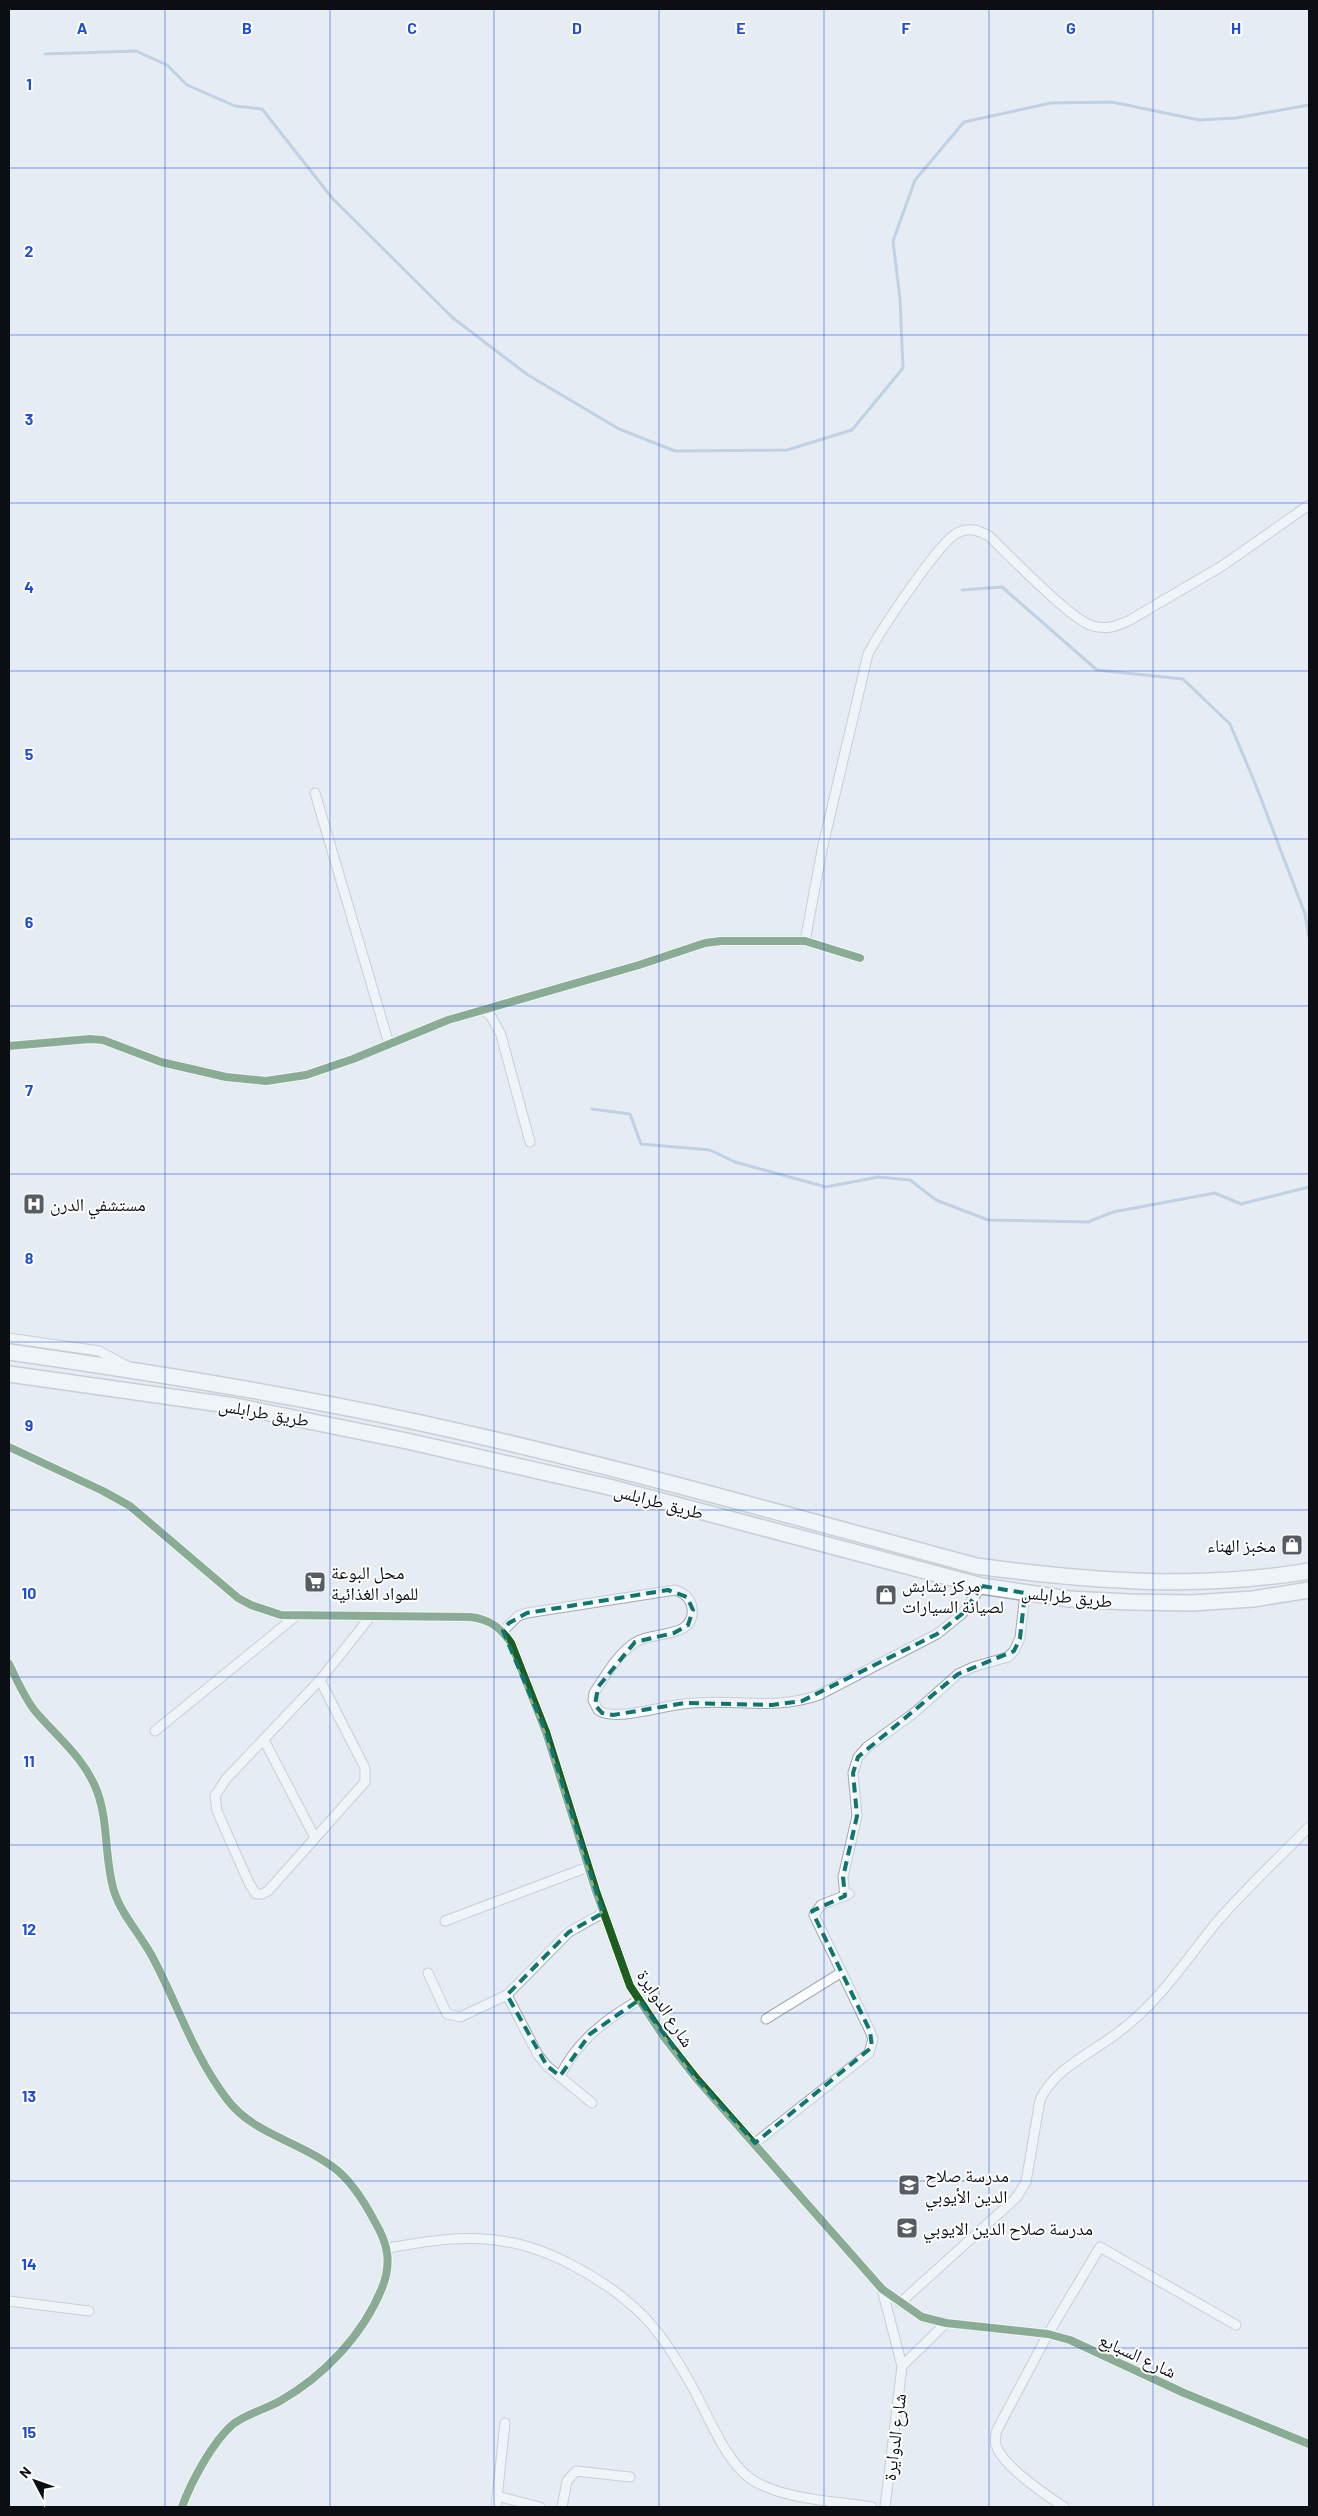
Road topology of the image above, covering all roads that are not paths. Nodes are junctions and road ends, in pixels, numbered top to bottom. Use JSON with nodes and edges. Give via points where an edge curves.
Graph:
{"nodes":[{"id":1,"x":1309,"y":504,"type":"edge"},
{"id":2,"x":316,"y":793,"type":"dead end"},
{"id":3,"x":805,"y":941,"type":"junction"},
{"id":4,"x":860,"y":958,"type":"dead end"},
{"id":5,"x":483,"y":1009,"type":"junction"},
{"id":6,"x":389,"y":1044,"type":"junction"},
{"id":7,"x":9,"y":1046,"type":"edge"},
{"id":8,"x":530,"y":1142,"type":"dead end"},
{"id":9,"x":9,"y":1338,"type":"edge"},
{"id":10,"x":9,"y":1352,"type":"edge"},
{"id":11,"x":136,"y":1370,"type":"junction"},
{"id":12,"x":9,"y":1374,"type":"edge"},
{"id":13,"x":9,"y":1447,"type":"edge"},
{"id":14,"x":1309,"y":1572,"type":"edge"},
{"id":15,"x":982,"y":1586,"type":"junction"},
{"id":16,"x":1309,"y":1590,"type":"edge"},
{"id":17,"x":1025,"y":1593,"type":"junction"},
{"id":18,"x":296,"y":1616,"type":"junction"},
{"id":19,"x":371,"y":1616,"type":"junction"},
{"id":20,"x":503,"y":1631,"type":"junction"},
{"id":21,"x":9,"y":1664,"type":"edge"},
{"id":22,"x":320,"y":1680,"type":"junction"},
{"id":23,"x":155,"y":1731,"type":"dead end"},
{"id":24,"x":264,"y":1740,"type":"junction"},
{"id":25,"x":1309,"y":1827,"type":"edge"},
{"id":26,"x":315,"y":1838,"type":"junction"},
{"id":27,"x":588,"y":1867,"type":"junction"},
{"id":28,"x":603,"y":1913,"type":"junction"},
{"id":29,"x":445,"y":1921,"type":"dead end"},
{"id":30,"x":842,"y":1972,"type":"junction"},
{"id":31,"x":428,"y":1973,"type":"dead end"},
{"id":32,"x":507,"y":1995,"type":"junction"},
{"id":33,"x":639,"y":2000,"type":"junction"},
{"id":34,"x":766,"y":2018,"type":"dead end"},
{"id":35,"x":560,"y":2076,"type":"junction"},
{"id":36,"x":592,"y":2103,"type":"dead end"},
{"id":37,"x":755,"y":2142,"type":"junction"},
{"id":38,"x":388,"y":2248,"type":"junction"},
{"id":39,"x":882,"y":2289,"type":"junction"},
{"id":40,"x":9,"y":2301,"type":"edge"},
{"id":41,"x":900,"y":2303,"type":"junction"},
{"id":42,"x":89,"y":2311,"type":"dead end"},
{"id":43,"x":946,"y":2323,"type":"junction"},
{"id":44,"x":1236,"y":2325,"type":"dead end"},
{"id":45,"x":1048,"y":2334,"type":"junction"},
{"id":46,"x":902,"y":2366,"type":"junction"},
{"id":47,"x":505,"y":2423,"type":"dead end"},
{"id":48,"x":1309,"y":2444,"type":"edge"},
{"id":49,"x":630,"y":2477,"type":"dead end"},
{"id":50,"x":497,"y":2496,"type":"junction"},
{"id":51,"x":182,"y":2507,"type":"edge"},
{"id":52,"x":496,"y":2507,"type":"edge"},
{"id":53,"x":540,"y":2507,"type":"edge"},
{"id":54,"x":562,"y":2507,"type":"edge"},
{"id":55,"x":872,"y":2507,"type":"edge"},
{"id":56,"x":885,"y":2507,"type":"edge"},
{"id":57,"x":1064,"y":2507,"type":"edge"}],
"edges":[{"from":1,"to":3,"type":"street","via":[[1222,566],[1116,627],[1092,626],[1075,616],[989,536],[976,530],[955,534],[931,561],[878,634],[868,654],[822,850]]},
{"from":2,"to":6,"type":"street"},
{"from":3,"to":4,"type":"street"},
{"from":3,"to":5,"type":"street","via":[[705,943]]},
{"from":5,"to":6,"type":"street"},
{"from":5,"to":8,"type":"street","via":[[501,1035]]},
{"from":6,"to":7,"type":"street","via":[[306,1075],[266,1081],[226,1077],[160,1062],[103,1040]]},
{"from":9,"to":11,"type":"street","via":[[100,1351]]},
{"from":10,"to":11,"type":"highway"},
{"from":11,"to":14,"type":"highway","via":[[302,1398],[492,1439],[976,1566],[1057,1577],[1176,1583],[1232,1581]]},
{"from":12,"to":15,"type":"highway","name":"طريق طرابلس","via":[[234,1406],[416,1443],[609,1488]]},
{"from":13,"to":18,"type":"street","via":[[130,1506],[238,1598],[268,1611]]},
{"from":15,"to":17,"type":"highway","name":"طريق طرابلس"},
{"from":15,"to":20,"type":"street","via":[[962,1614],[937,1634],[819,1695],[772,1705],[702,1702],[613,1715],[598,1710],[594,1693],[629,1647],[641,1639],[674,1633],[688,1625],[692,1618],[691,1604],[687,1597],[675,1590],[527,1613],[509,1623]]},
{"from":16,"to":17,"type":"highway","name":"طريق طرابلس","via":[[1253,1599],[1192,1603],[1069,1599]]},
{"from":17,"to":30,"type":"street","via":[[1020,1638],[1011,1654],[958,1674],[858,1757],[853,1772],[857,1816],[843,1877],[847,1895],[820,1905],[814,1915]]},
{"from":18,"to":19,"type":"street"},
{"from":18,"to":23,"type":"street"},
{"from":19,"to":20,"type":"street","via":[[470,1616],[482,1618]]},
{"from":19,"to":22,"type":"street"},
{"from":20,"to":27,"type":"street","name":"شارع الدوايرة","via":[[511,1643],[546,1732]]},
{"from":21,"to":38,"type":"street","via":[[34,1710],[77,1755],[97,1791],[115,1894],[152,1956],[202,2063],[227,2101],[244,2117],[335,2168],[369,2209]]},
{"from":22,"to":24,"type":"street"},
{"from":22,"to":26,"type":"street","via":[[362,1761],[366,1775],[360,1789]]},
{"from":24,"to":26,"type":"street"},
{"from":24,"to":26,"type":"street","via":[[226,1779],[215,1796],[217,1811],[256,1894],[268,1891]]},
{"from":25,"to":41,"type":"street","via":[[1225,1913],[1150,2006],[1045,2088],[1040,2100],[1026,2182],[1016,2198]]},
{"from":27,"to":28,"type":"street","name":"شارع الدوايرة"},
{"from":27,"to":29,"type":"street"},
{"from":28,"to":32,"type":"street","via":[[569,1932]]},
{"from":28,"to":33,"type":"street","name":"شارع الدوايرة","via":[[630,1986]]},
{"from":30,"to":34,"type":"street"},
{"from":30,"to":37,"type":"street","via":[[870,2032],[872,2046],[868,2053]]},
{"from":31,"to":32,"type":"street","via":[[443,2008],[454,2017]]},
{"from":32,"to":35,"type":"street","via":[[538,2055]]},
{"from":33,"to":35,"type":"street","via":[[615,2013],[590,2034],[566,2063]]},
{"from":33,"to":37,"type":"street","name":"شارع الدوايرة","via":[[696,2078]]},
{"from":35,"to":36,"type":"street"},
{"from":37,"to":39,"type":"street","name":"شارع الدوايرة"},
{"from":38,"to":51,"type":"street","via":[[383,2286],[363,2324],[347,2345],[293,2393],[232,2425],[201,2468]]},
{"from":38,"to":55,"type":"street","via":[[469,2238],[508,2241],[558,2258],[594,2278],[634,2308],[661,2337],[726,2448],[753,2481],[794,2494]]},
{"from":39,"to":41,"type":"street","name":"شارع السبايع"},
{"from":39,"to":46,"type":"street"},
{"from":40,"to":42,"type":"street"},
{"from":41,"to":43,"type":"street","name":"شارع السبايع","via":[[922,2316]]},
{"from":43,"to":45,"type":"street","name":"شارع السبايع"},
{"from":43,"to":46,"type":"street"},
{"from":44,"to":45,"type":"street","via":[[1100,2248]]},
{"from":45,"to":48,"type":"street","name":"شارع السبايع","via":[[1092,2349],[1184,2393]]},
{"from":45,"to":57,"type":"street","via":[[997,2430],[995,2440],[1000,2454],[1011,2466]]},
{"from":46,"to":56,"type":"street","name":"شارع الدوايرة"},
{"from":47,"to":50,"type":"street"},
{"from":49,"to":54,"type":"street","via":[[576,2471],[567,2481]]},
{"from":50,"to":52,"type":"street"},
{"from":50,"to":53,"type":"street"}]}
